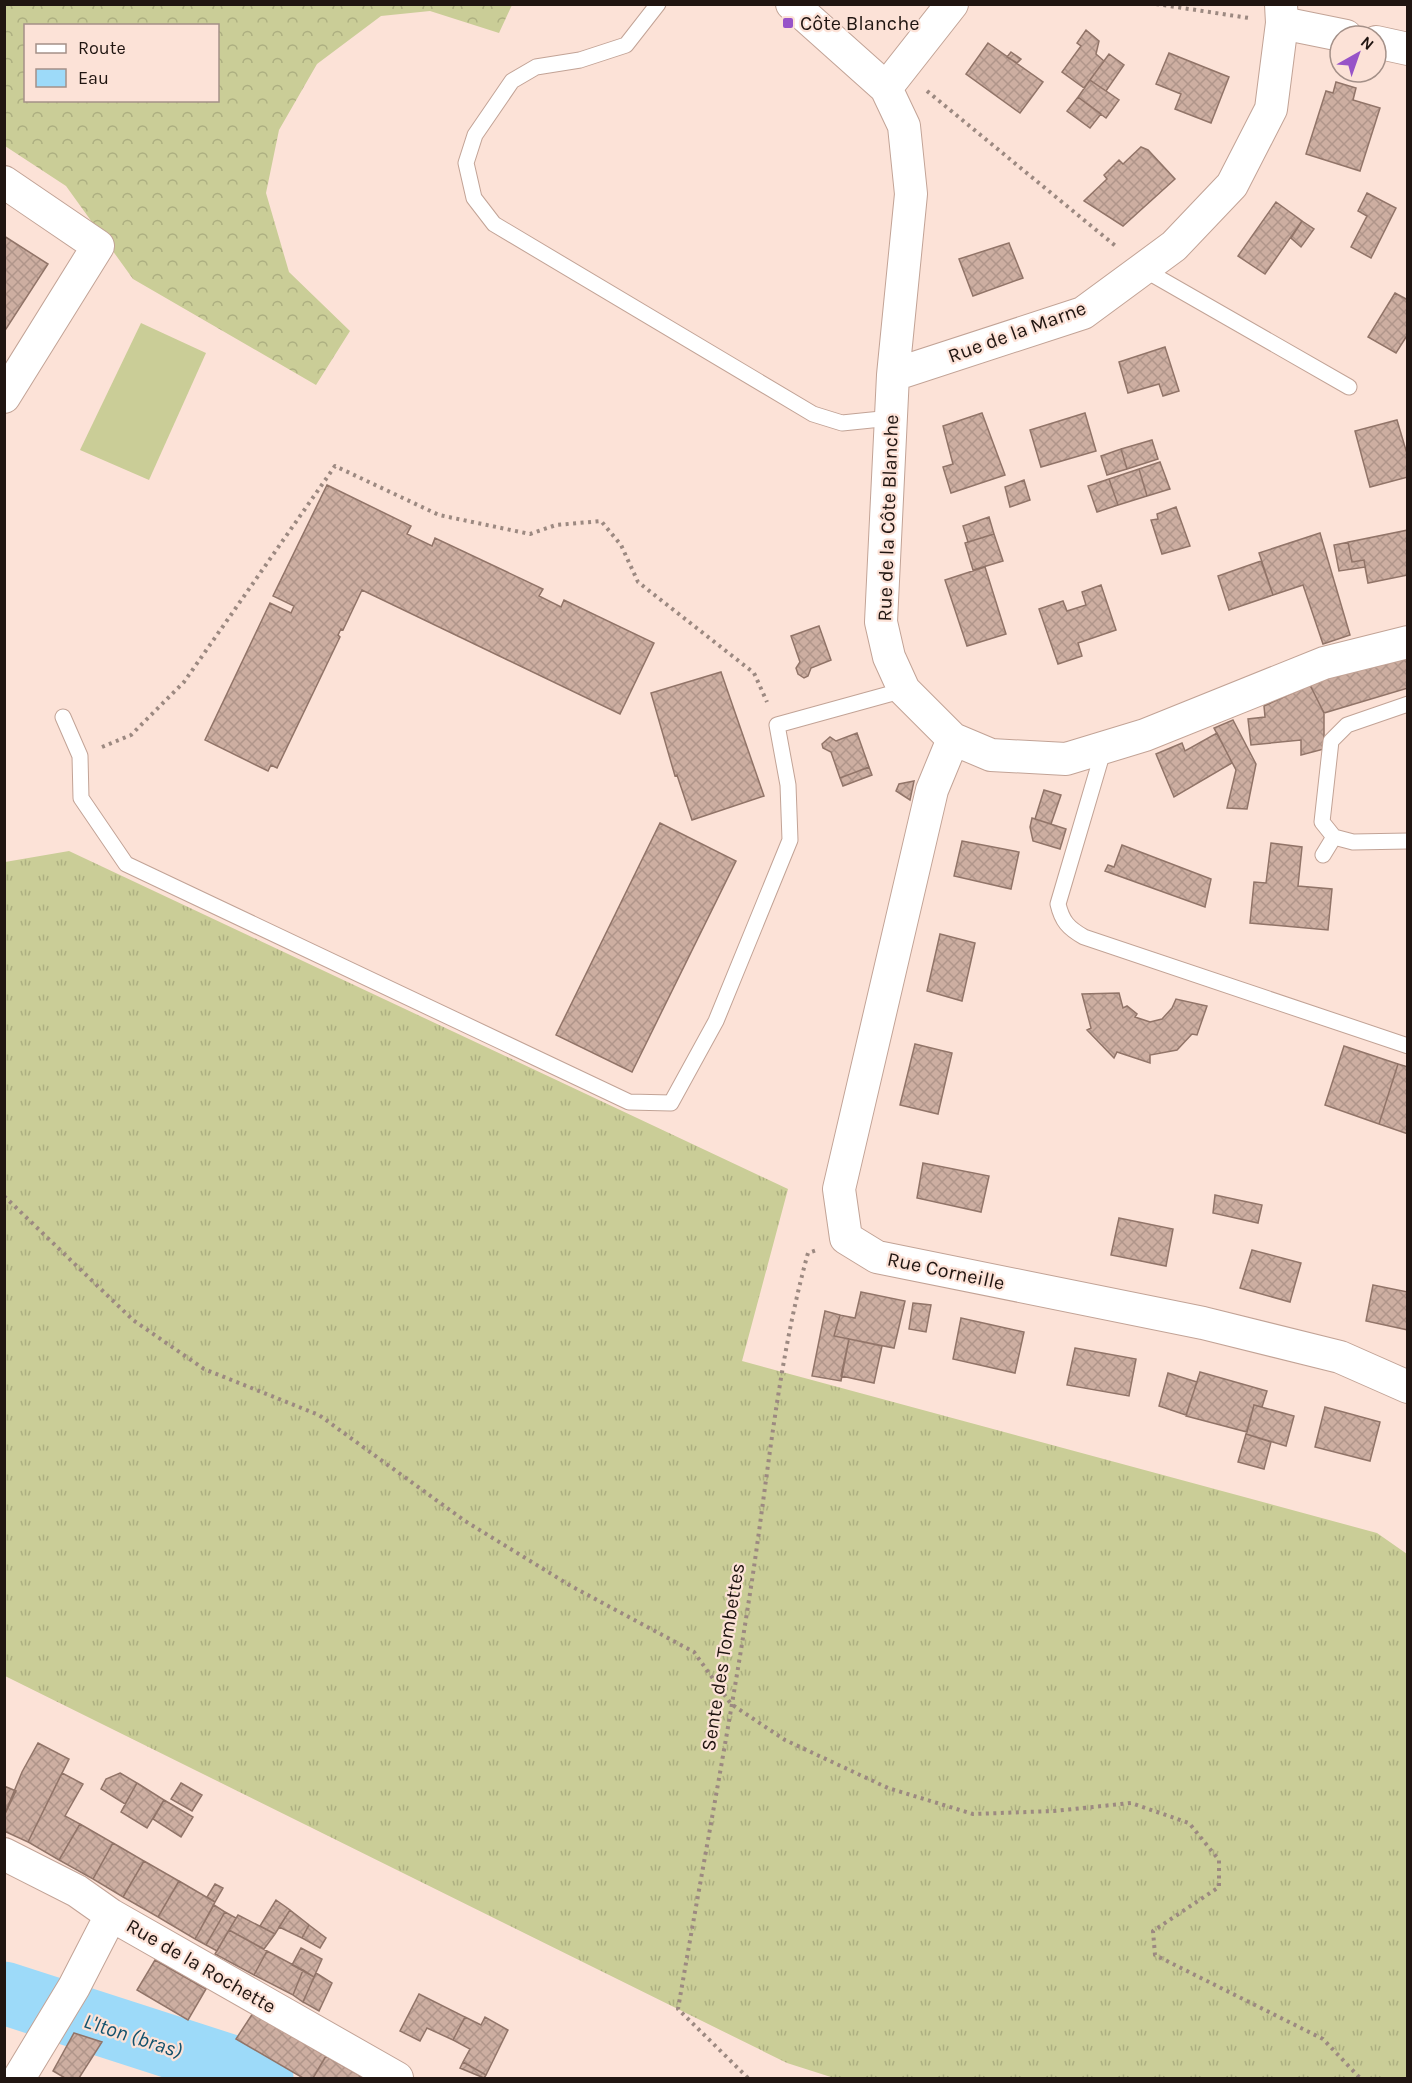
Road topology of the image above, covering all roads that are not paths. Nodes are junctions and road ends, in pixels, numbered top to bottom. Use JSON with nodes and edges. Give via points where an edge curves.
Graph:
{"nodes":[{"id":1,"x":658,"y":4,"type":"edge"},
{"id":2,"x":792,"y":4,"type":"edge"},
{"id":3,"x":952,"y":4,"type":"edge"},
{"id":4,"x":1282,"y":14,"type":"edge"},
{"id":5,"x":1328,"y":30,"type":"edge"},
{"id":6,"x":1388,"y":45,"type":"edge"},
{"id":7,"x":1407,"y":49,"type":"edge"},
{"id":8,"x":894,"y":79,"type":"junction"},
{"id":9,"x":4,"y":182,"type":"edge"},
{"id":10,"x":1143,"y":269,"type":"junction"},
{"id":11,"x":893,"y":375,"type":"junction"},
{"id":12,"x":1349,"y":387,"type":"dead end"},
{"id":13,"x":4,"y":397,"type":"edge"},
{"id":14,"x":891,"y":418,"type":"junction"},
{"id":15,"x":1407,"y":642,"type":"edge"},
{"id":16,"x":904,"y":690,"type":"junction"},
{"id":17,"x":1407,"y":704,"type":"edge"},
{"id":18,"x":63,"y":717,"type":"dead end"},
{"id":19,"x":953,"y":739,"type":"junction"},
{"id":20,"x":1104,"y":748,"type":"junction"},
{"id":21,"x":1334,"y":837,"type":"junction"},
{"id":22,"x":1407,"y":841,"type":"edge"},
{"id":23,"x":1323,"y":855,"type":"dead end"},
{"id":24,"x":1407,"y":1046,"type":"edge"},
{"id":25,"x":1407,"y":1387,"type":"edge"},
{"id":26,"x":4,"y":1854,"type":"edge"},
{"id":27,"x":111,"y":1915,"type":"junction"},
{"id":28,"x":381,"y":2074,"type":"edge"},
{"id":29,"x":19,"y":2079,"type":"edge"}],
"edges":[{"from":1,"to":14,"type":"lane","via":[[626,45],[580,60],[536,67],[512,81],[474,135],[466,163],[474,198],[494,224],[813,414],[842,423]]},
{"from":2,"to":8,"type":"street","name":"Rue de la Côte Blanche"},
{"from":3,"to":8,"type":"street"},
{"from":4,"to":5,"type":"street"},
{"from":4,"to":10,"type":"street","name":"Rue de la Marne","via":[[1271,110],[1232,185],[1174,246]]},
{"from":6,"to":7,"type":"street"},
{"from":8,"to":11,"type":"street","name":"Rue de la Côte Blanche","via":[[904,126],[911,194]]},
{"from":9,"to":13,"type":"street","via":[[98,246]]},
{"from":10,"to":11,"type":"street","name":"Rue de la Marne","via":[[1083,313]]},
{"from":10,"to":12,"type":"lane"},
{"from":11,"to":14,"type":"street","name":"Rue de la Côte Blanche"},
{"from":14,"to":16,"type":"street","name":"Rue de la Côte Blanche","via":[[881,622],[889,657]]},
{"from":15,"to":20,"type":"street","name":"Rue de la Côte Blanche","via":[[1324,663]]},
{"from":16,"to":18,"type":"lane","via":[[777,725],[788,784],[790,840],[716,1021],[670,1103],[629,1102],[126,864],[81,798],[80,756]]},
{"from":16,"to":19,"type":"street","name":"Rue de la Côte Blanche"},
{"from":17,"to":21,"type":"lane","via":[[1347,725],[1331,741],[1322,822]]},
{"from":19,"to":20,"type":"street","name":"Rue de la Côte Blanche","via":[[991,755],[1066,759]]},
{"from":19,"to":25,"type":"street","name":"Rue Corneille","via":[[932,790],[839,1189],[846,1238],[877,1257],[1203,1323],[1340,1357]]},
{"from":20,"to":24,"type":"lane","via":[[1058,904],[1061,919],[1071,930]]},
{"from":21,"to":22,"type":"lane","via":[[1353,842]]},
{"from":21,"to":23,"type":"lane"},
{"from":26,"to":27,"type":"street","name":"Rue de la Rochette","via":[[77,1891]]},
{"from":27,"to":28,"type":"street","name":"Rue de la Rochette"},
{"from":27,"to":29,"type":"street"}]}
